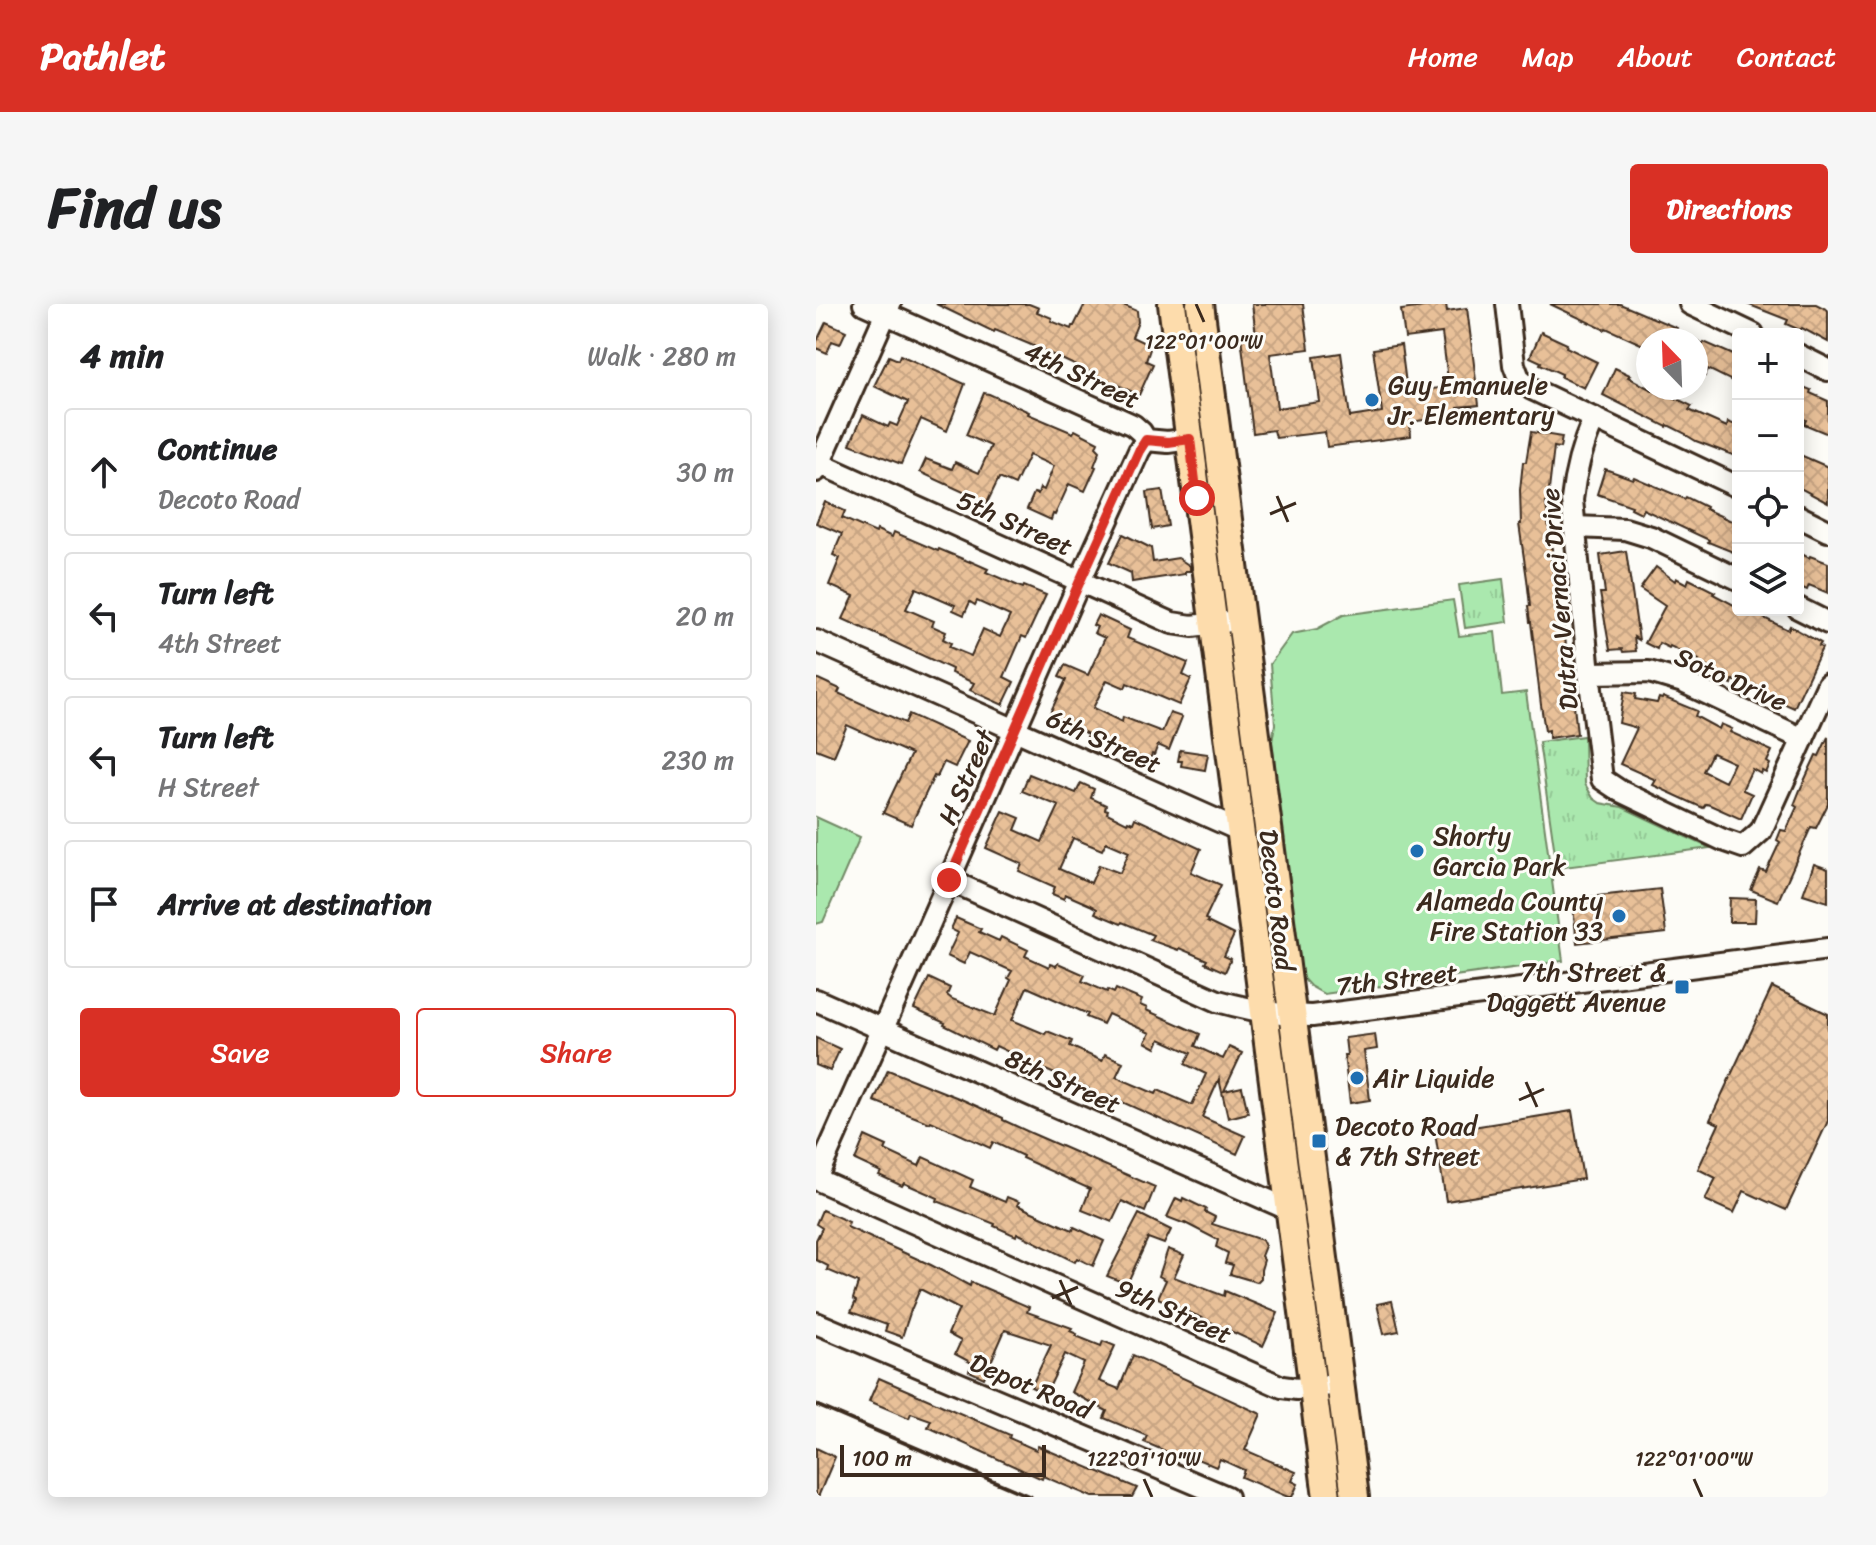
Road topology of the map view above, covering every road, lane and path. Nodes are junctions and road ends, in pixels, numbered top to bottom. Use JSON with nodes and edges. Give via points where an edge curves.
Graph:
{"nodes":[{"id":1,"x":864,"y":304,"type":"edge"},
{"id":2,"x":1172,"y":304,"type":"edge"},
{"id":3,"x":1200,"y":304,"type":"edge"},
{"id":4,"x":1507,"y":304,"type":"edge"},
{"id":5,"x":1690,"y":304,"type":"edge"},
{"id":6,"x":888,"y":309,"type":"edge"},
{"id":7,"x":1740,"y":328,"type":"edge"},
{"id":8,"x":1804,"y":358,"type":"edge"},
{"id":9,"x":1828,"y":370,"type":"edge"},
{"id":10,"x":1594,"y":418,"type":"junction"},
{"id":11,"x":1190,"y":439,"type":"junction"},
{"id":12,"x":1146,"y":440,"type":"junction"},
{"id":13,"x":817,"y":466,"type":"edge"},
{"id":14,"x":1732,"y":484,"type":"edge"},
{"id":15,"x":1804,"y":519,"type":"edge"},
{"id":16,"x":1574,"y":527,"type":"junction"},
{"id":17,"x":1828,"y":531,"type":"edge"},
{"id":18,"x":1732,"y":576,"type":"edge"},
{"id":19,"x":1080,"y":581,"type":"junction"},
{"id":20,"x":1804,"y":611,"type":"edge"},
{"id":21,"x":1241,"y":620,"type":"junction"},
{"id":22,"x":1213,"y":623,"type":"junction"},
{"id":23,"x":1828,"y":623,"type":"edge"},
{"id":24,"x":816,"y":641,"type":"edge"},
{"id":25,"x":1589,"y":673,"type":"junction"},
{"id":26,"x":1828,"y":684,"type":"edge"},
{"id":27,"x":1015,"y":730,"type":"junction"},
{"id":28,"x":1803,"y":739,"type":"junction"},
{"id":29,"x":1239,"y":830,"type":"junction"},
{"id":30,"x":949,"y":880,"type":"junction"},
{"id":31,"x":1828,"y":949,"type":"edge"},
{"id":32,"x":816,"y":1000,"type":"edge"},
{"id":33,"x":1263,"y":1013,"type":"junction"},
{"id":34,"x":1292,"y":1016,"type":"junction"},
{"id":35,"x":882,"y":1029,"type":"junction"},
{"id":36,"x":816,"y":1179,"type":"edge"},
{"id":37,"x":1290,"y":1210,"type":"junction"},
{"id":38,"x":816,"y":1323,"type":"edge"},
{"id":39,"x":1339,"y":1384,"type":"junction"},
{"id":40,"x":1312,"y":1387,"type":"junction"},
{"id":41,"x":1227,"y":1497,"type":"edge"},
{"id":42,"x":1327,"y":1497,"type":"edge"},
{"id":43,"x":1355,"y":1497,"type":"edge"}],
"edges":[{"from":1,"to":6,"type":"street","name":"4th Street"},
{"from":2,"to":11,"type":"main road","name":"Decoto Road"},
{"from":3,"to":21,"type":"main road","name":"Decoto Road"},
{"from":4,"to":10,"type":"street","via":[[1519,378]]},
{"from":5,"to":7,"type":"street"},
{"from":6,"to":12,"type":"street","name":"4th Street","via":[[1133,425]]},
{"from":6,"to":13,"type":"street"},
{"from":8,"to":9,"type":"street"},
{"from":10,"to":14,"type":"street"},
{"from":10,"to":16,"type":"street","name":"Dutra Vernaci Drive","via":[[1575,474]]},
{"from":11,"to":12,"type":"street","name":"4th Street"},
{"from":11,"to":22,"type":"main road","name":"Decoto Road"},
{"from":12,"to":19,"type":"street","name":"H Street"},
{"from":13,"to":19,"type":"street","name":"5th Street"},
{"from":15,"to":17,"type":"street"},
{"from":16,"to":18,"type":"street","via":[[1625,529],[1651,537]]},
{"from":16,"to":25,"type":"street","name":"Dutra Vernaci Drive"},
{"from":19,"to":22,"type":"street","name":"5th Street","via":[[1172,623]]},
{"from":19,"to":27,"type":"street","name":"H Street"},
{"from":20,"to":23,"type":"street"},
{"from":21,"to":22,"type":"street","name":"5th Street"},
{"from":21,"to":34,"type":"main road","name":"Decoto Road"},
{"from":22,"to":29,"type":"main road","name":"Decoto Road"},
{"from":24,"to":27,"type":"street","name":"6th Street"},
{"from":25,"to":28,"type":"street","name":"Soto Drive","via":[[1649,672],[1683,682]]},
{"from":25,"to":28,"type":"street","name":"Dutra Vernaci Drive","via":[[1602,779],[1743,847],[1761,831]]},
{"from":26,"to":28,"type":"street"},
{"from":27,"to":29,"type":"street","name":"6th Street"},
{"from":27,"to":30,"type":"street","name":"H Street"},
{"from":29,"to":33,"type":"main road","name":"Decoto Road"},
{"from":30,"to":33,"type":"street","name":"7th Street","via":[[1218,1001]]},
{"from":30,"to":35,"type":"street","name":"H Street"},
{"from":31,"to":34,"type":"street","name":"7th Street"},
{"from":32,"to":35,"type":"street","name":"8th Street"},
{"from":33,"to":34,"type":"street","name":"7th Street"},
{"from":33,"to":37,"type":"main road","name":"Decoto Road"},
{"from":34,"to":39,"type":"main road","name":"Decoto Road"},
{"from":35,"to":36,"type":"street","name":"H Street"},
{"from":35,"to":37,"type":"street","name":"8th Street"},
{"from":36,"to":40,"type":"street","name":"9th Street","via":[[1282,1387]]},
{"from":37,"to":40,"type":"main road","name":"Decoto Road"},
{"from":38,"to":41,"type":"street","name":"Depot Road"},
{"from":39,"to":40,"type":"street","name":"9th Street"},
{"from":39,"to":43,"type":"main road","name":"Decoto Road"},
{"from":40,"to":42,"type":"main road","name":"Decoto Road"}]}
